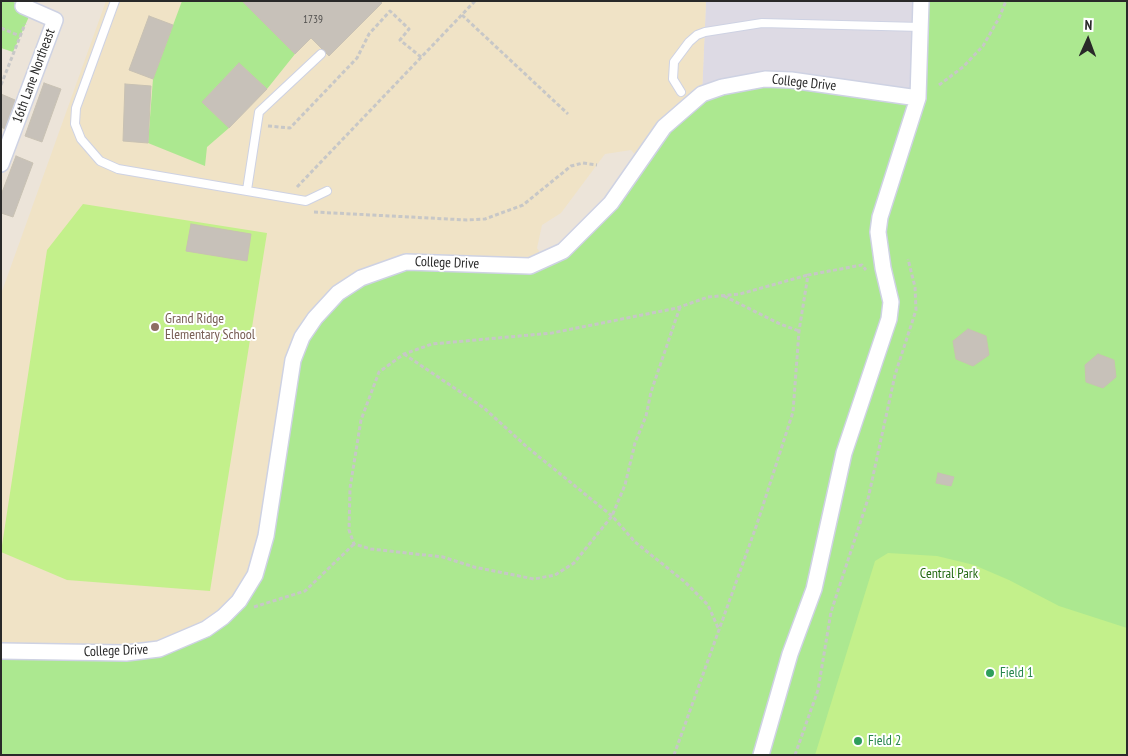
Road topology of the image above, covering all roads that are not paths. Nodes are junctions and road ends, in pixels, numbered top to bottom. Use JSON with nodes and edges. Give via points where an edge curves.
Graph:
{"nodes":[{"id":1,"x":115,"y":1,"type":"edge"},
{"id":2,"x":921,"y":1,"type":"edge"},
{"id":3,"x":20,"y":3,"type":"edge"},
{"id":4,"x":920,"y":27,"type":"junction"},
{"id":5,"x":321,"y":54,"type":"dead end"},
{"id":6,"x":681,"y":92,"type":"dead end"},
{"id":7,"x":918,"y":98,"type":"junction"},
{"id":8,"x":1,"y":164,"type":"edge"},
{"id":9,"x":247,"y":190,"type":"junction"},
{"id":10,"x":327,"y":191,"type":"dead end"},
{"id":11,"x":1,"y":651,"type":"edge"},
{"id":12,"x":761,"y":755,"type":"edge"}],
"edges":[{"from":1,"to":9,"type":"lane","via":[[76,108],[75,124],[81,139],[100,161],[118,169]]},
{"from":2,"to":4,"type":"street"},
{"from":3,"to":8,"type":"street","name":"16th Lane Northeast","via":[[55,20]]},
{"from":4,"to":6,"type":"lane","via":[[762,23],[705,32],[689,42],[674,62],[673,79]]},
{"from":4,"to":7,"type":"street"},
{"from":5,"to":9,"type":"lane","via":[[259,112]]},
{"from":7,"to":11,"type":"street","name":"College Drive","via":[[791,80],[765,79],[722,87],[702,94],[664,127],[611,203],[563,251],[530,266],[406,262],[361,278],[338,293],[315,318],[302,337],[293,360],[266,536],[255,575],[238,602],[206,629],[159,649],[126,653]]},
{"from":7,"to":12,"type":"street","via":[[878,232],[891,296],[889,319],[844,453],[814,589],[790,654]]},
{"from":9,"to":10,"type":"lane","via":[[306,201]]}]}
